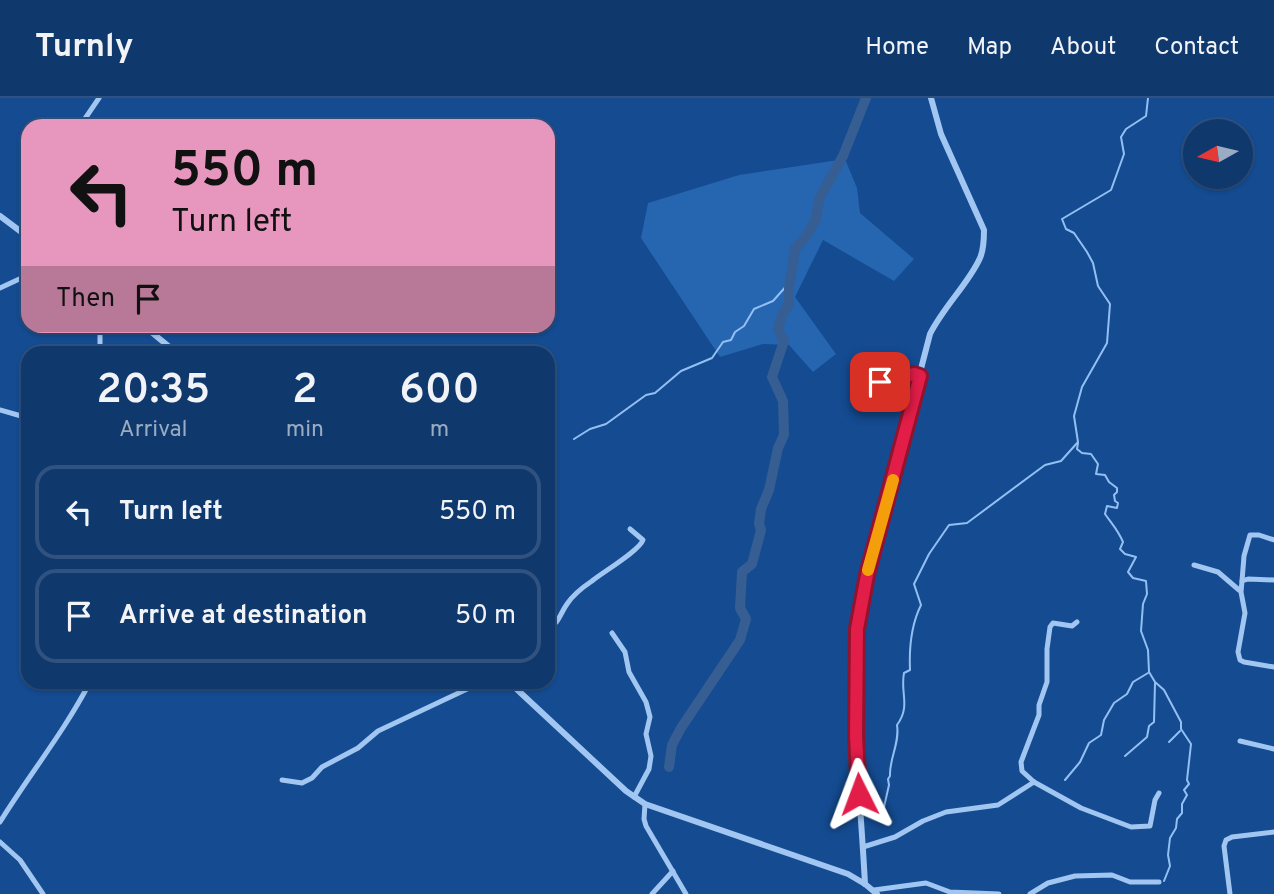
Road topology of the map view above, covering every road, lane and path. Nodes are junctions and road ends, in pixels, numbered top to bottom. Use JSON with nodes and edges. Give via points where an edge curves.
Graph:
{"nodes":[{"id":1,"x":99,"y":98,"type":"edge"},
{"id":2,"x":930,"y":98,"type":"edge"},
{"id":3,"x":85,"y":119,"type":"edge"},
{"id":4,"x":0,"y":216,"type":"edge"},
{"id":5,"x":21,"y":232,"type":"edge"},
{"id":6,"x":21,"y":278,"type":"edge"},
{"id":7,"x":0,"y":288,"type":"edge"},
{"id":8,"x":152,"y":333,"type":"edge"},
{"id":9,"x":168,"y":346,"type":"edge"},
{"id":10,"x":920,"y":376,"type":"junction"},
{"id":11,"x":880,"y":382,"type":"dead end"},
{"id":12,"x":0,"y":410,"type":"edge"},
{"id":13,"x":21,"y":416,"type":"edge"},
{"id":14,"x":630,"y":529,"type":"dead end"},
{"id":15,"x":1274,"y":540,"type":"edge"},
{"id":16,"x":1194,"y":565,"type":"dead end"},
{"id":17,"x":1274,"y":580,"type":"edge"},
{"id":18,"x":1242,"y":581,"type":"junction"},
{"id":19,"x":1241,"y":592,"type":"junction"},
{"id":20,"x":1077,"y":622,"type":"dead end"},
{"id":21,"x":555,"y":625,"type":"edge"},
{"id":22,"x":612,"y":633,"type":"dead end"},
{"id":23,"x":1274,"y":667,"type":"edge"},
{"id":24,"x":86,"y":689,"type":"edge"},
{"id":25,"x":467,"y":689,"type":"edge"},
{"id":26,"x":517,"y":689,"type":"edge"},
{"id":27,"x":1240,"y":741,"type":"dead end"},
{"id":28,"x":1274,"y":748,"type":"edge"},
{"id":29,"x":282,"y":780,"type":"dead end"},
{"id":30,"x":1034,"y":782,"type":"junction"},
{"id":31,"x":1159,"y":793,"type":"dead end"},
{"id":32,"x":634,"y":797,"type":"junction"},
{"id":33,"x":645,"y":804,"type":"junction"},
{"id":34,"x":0,"y":822,"type":"edge"},
{"id":35,"x":1274,"y":832,"type":"edge"},
{"id":36,"x":0,"y":842,"type":"edge"},
{"id":37,"x":863,"y":847,"type":"junction"},
{"id":38,"x":673,"y":871,"type":"junction"},
{"id":39,"x":1159,"y":882,"type":"dead end"},
{"id":40,"x":865,"y":884,"type":"junction"},
{"id":41,"x":875,"y":892,"type":"edge"},
{"id":42,"x":43,"y":894,"type":"edge"},
{"id":43,"x":652,"y":894,"type":"edge"},
{"id":44,"x":686,"y":894,"type":"edge"},
{"id":45,"x":999,"y":894,"type":"edge"},
{"id":46,"x":1030,"y":894,"type":"edge"},
{"id":47,"x":1230,"y":894,"type":"edge"}],
"edges":[{"from":1,"to":3,"type":"street"},
{"from":2,"to":10,"type":"street","via":[[984,237],[981,256],[930,334]]},
{"from":4,"to":5,"type":"street"},
{"from":6,"to":7,"type":"street"},
{"from":8,"to":9,"type":"street"},
{"from":10,"to":11,"type":"street"},
{"from":10,"to":37,"type":"street","via":[[857,629]]},
{"from":12,"to":13,"type":"street"},
{"from":14,"to":21,"type":"street","via":[[643,540],[639,549],[569,601]]},
{"from":15,"to":18,"type":"street","via":[[1250,535]]},
{"from":16,"to":19,"type":"street","via":[[1218,572]]},
{"from":17,"to":18,"type":"street"},
{"from":18,"to":19,"type":"street"},
{"from":19,"to":23,"type":"street","via":[[1245,613],[1238,656],[1244,662]]},
{"from":20,"to":30,"type":"street","via":[[1050,627],[1047,682],[1021,765]]},
{"from":22,"to":32,"type":"street","via":[[625,652],[650,717],[646,734],[649,769]]},
{"from":24,"to":34,"type":"street"},
{"from":25,"to":29,"type":"street","via":[[378,731],[303,783]]},
{"from":26,"to":32,"type":"street"},
{"from":27,"to":28,"type":"street"},
{"from":30,"to":31,"type":"street","via":[[1081,808],[1131,827],[1150,826]]},
{"from":30,"to":37,"type":"street","via":[[998,805],[946,812]]},
{"from":32,"to":33,"type":"street"},
{"from":33,"to":38,"type":"street","via":[[646,826]]},
{"from":33,"to":40,"type":"street"},
{"from":35,"to":47,"type":"street","via":[[1226,840]]},
{"from":36,"to":42,"type":"street","via":[[20,860]]},
{"from":37,"to":40,"type":"street"},
{"from":38,"to":43,"type":"street"},
{"from":38,"to":44,"type":"street"},
{"from":39,"to":46,"type":"street","via":[[1130,882],[1112,875],[1075,876],[1048,883]]},
{"from":40,"to":41,"type":"street"},
{"from":41,"to":45,"type":"street","via":[[926,883],[950,892]]}]}
